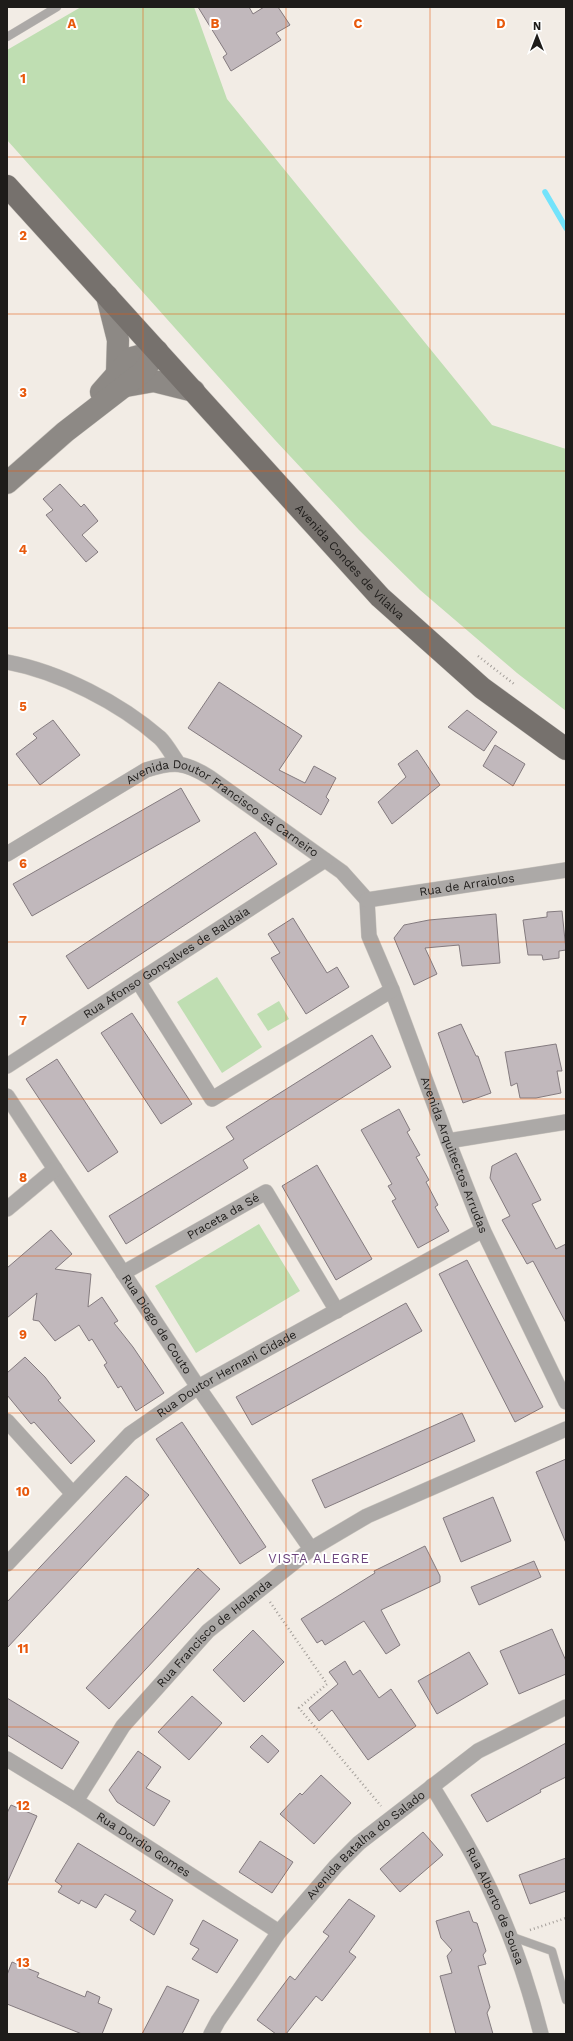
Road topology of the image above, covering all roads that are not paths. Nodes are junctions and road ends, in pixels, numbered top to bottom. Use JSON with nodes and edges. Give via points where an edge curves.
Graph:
{"nodes":[{"id":1,"x":57,"y":7,"type":"edge"},
{"id":2,"x":7,"y":37,"type":"edge"},
{"id":3,"x":7,"y":186,"type":"edge"},
{"id":4,"x":107,"y":296,"type":"junction"},
{"id":5,"x":157,"y":351,"type":"junction"},
{"id":6,"x":121,"y":379,"type":"junction"},
{"id":7,"x":194,"y":391,"type":"junction"},
{"id":8,"x":7,"y":483,"type":"edge"},
{"id":9,"x":7,"y":662,"type":"edge"},
{"id":10,"x":566,"y":749,"type":"edge"},
{"id":11,"x":178,"y":763,"type":"junction"},
{"id":12,"x":7,"y":854,"type":"edge"},
{"id":13,"x":325,"y":860,"type":"junction"},
{"id":14,"x":566,"y":870,"type":"edge"},
{"id":15,"x":367,"y":900,"type":"junction"},
{"id":16,"x":138,"y":981,"type":"junction"},
{"id":17,"x":392,"y":990,"type":"junction"},
{"id":18,"x":7,"y":1066,"type":"edge"},
{"id":19,"x":7,"y":1096,"type":"edge"},
{"id":20,"x":566,"y":1122,"type":"edge"},
{"id":21,"x":448,"y":1141,"type":"junction"},
{"id":22,"x":55,"y":1169,"type":"junction"},
{"id":23,"x":7,"y":1210,"type":"edge"},
{"id":24,"x":483,"y":1230,"type":"junction"},
{"id":25,"x":123,"y":1273,"type":"junction"},
{"id":26,"x":336,"y":1311,"type":"junction"},
{"id":27,"x":198,"y":1387,"type":"junction"},
{"id":28,"x":566,"y":1402,"type":"edge"},
{"id":29,"x":7,"y":1421,"type":"edge"},
{"id":30,"x":566,"y":1429,"type":"edge"},
{"id":31,"x":73,"y":1494,"type":"junction"},
{"id":32,"x":311,"y":1549,"type":"junction"},
{"id":33,"x":8,"y":1562,"type":"edge"},
{"id":34,"x":566,"y":1707,"type":"edge"},
{"id":35,"x":7,"y":1759,"type":"edge"},
{"id":36,"x":432,"y":1786,"type":"junction"},
{"id":37,"x":76,"y":1801,"type":"junction"},
{"id":38,"x":279,"y":1932,"type":"junction"},
{"id":39,"x":510,"y":1936,"type":"junction"},
{"id":40,"x":566,"y":2000,"type":"edge"},
{"id":41,"x":211,"y":2034,"type":"edge"},
{"id":42,"x":541,"y":2034,"type":"edge"}],
"edges":[{"from":1,"to":2,"type":"lane"},
{"from":3,"to":4,"type":"main road","name":"Avenida Condes de Vilalva"},
{"from":4,"to":5,"type":"main road","name":"Avenida Condes de Vilalva"},
{"from":4,"to":6,"type":"street","via":[[118,340]]},
{"from":5,"to":6,"type":"street","via":[[131,358]]},
{"from":5,"to":7,"type":"main road","name":"Avenida Condes de Vilalva"},
{"from":6,"to":7,"type":"street","via":[[154,381]]},
{"from":6,"to":8,"type":"street"},
{"from":7,"to":10,"type":"main road","name":"Avenida Condes de Vilalva","via":[[380,597],[482,688]]},
{"from":9,"to":11,"type":"street","via":[[87,690],[161,739]]},
{"from":11,"to":12,"type":"street","name":"Avenida Doutor Francisco Sá Carneiro","via":[[146,770]]},
{"from":11,"to":13,"type":"street","name":"Avenida Doutor Francisco Sá Carneiro","via":[[192,767],[209,777]]},
{"from":13,"to":15,"type":"street","name":"Avenida Doutor Francisco Sá Carneiro","via":[[350,879]]},
{"from":13,"to":16,"type":"street","name":"Rua Afonso Gonçalves de Baldaia"},
{"from":14,"to":15,"type":"street","name":"Rua de Arraiolos"},
{"from":15,"to":17,"type":"street","name":"Avenida Arquitectos Arrudas","via":[[369,936]]},
{"from":16,"to":17,"type":"street","via":[[212,1099]]},
{"from":16,"to":18,"type":"street","name":"Rua Afonso Gonçalves de Baldaia"},
{"from":17,"to":21,"type":"street","name":"Avenida Arquitectos Arrudas"},
{"from":19,"to":22,"type":"street","name":"Rua Diogo de Couto"},
{"from":20,"to":21,"type":"street"},
{"from":21,"to":24,"type":"street","name":"Avenida Arquitectos Arrudas"},
{"from":22,"to":23,"type":"street"},
{"from":22,"to":25,"type":"street","name":"Rua Diogo de Couto"},
{"from":24,"to":26,"type":"street","name":"Rua Doutor Hernani Cidade"},
{"from":24,"to":28,"type":"street","name":"Avenida Arquitectos Arrudas"},
{"from":25,"to":26,"type":"street","name":"Praceta da Sé","via":[[266,1192]]},
{"from":25,"to":27,"type":"street","name":"Rua Diogo de Couto"},
{"from":26,"to":27,"type":"street","name":"Rua Doutor Hernani Cidade"},
{"from":27,"to":31,"type":"street","name":"Rua Doutor Hernani Cidade","via":[[130,1434]]},
{"from":27,"to":32,"type":"street","name":"Rua Diogo de Couto"},
{"from":29,"to":31,"type":"street"},
{"from":30,"to":32,"type":"street","name":"Rua Francisco de Holanda","via":[[367,1516]]},
{"from":31,"to":33,"type":"street","name":"Rua Doutor Hernani Cidade"},
{"from":32,"to":37,"type":"street","name":"Rua Francisco de Holanda","via":[[208,1631],[123,1726]]},
{"from":34,"to":36,"type":"street","name":"Avenida Batalha do Salado","via":[[478,1751]]},
{"from":35,"to":37,"type":"street","name":"Rua Dordio Gomes"},
{"from":36,"to":38,"type":"street","name":"Avenida Batalha do Salado","via":[[390,1818],[336,1866]]},
{"from":36,"to":39,"type":"street","name":"Rua Alberto de Sousa","via":[[477,1862]]},
{"from":37,"to":38,"type":"street","name":"Rua Dordio Gomes"},
{"from":38,"to":41,"type":"street","name":"Avenida Batalha do Salado"},
{"from":39,"to":40,"type":"lane","via":[[552,1951]]},
{"from":39,"to":42,"type":"street","name":"Rua Alberto de Sousa"}]}
